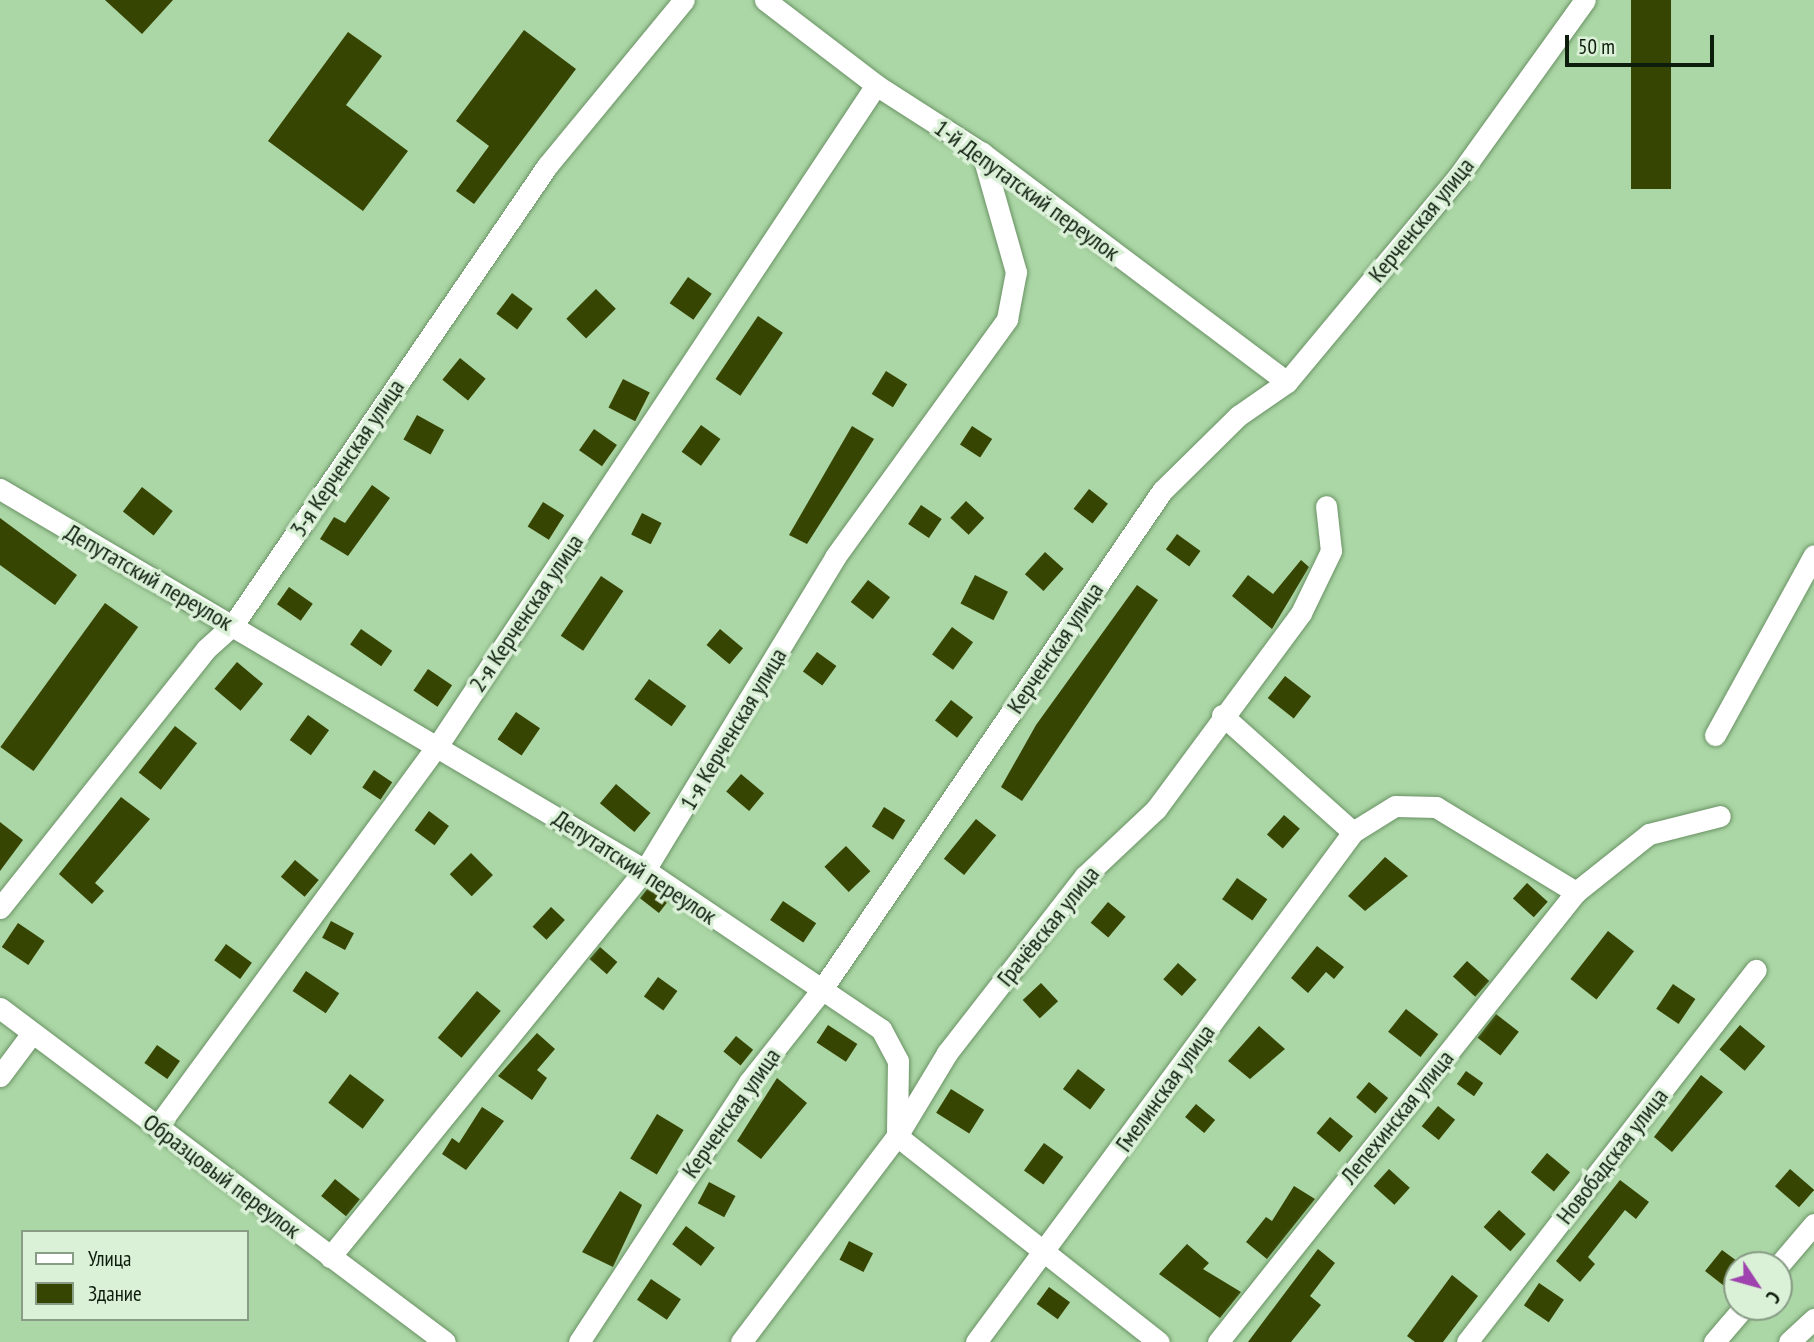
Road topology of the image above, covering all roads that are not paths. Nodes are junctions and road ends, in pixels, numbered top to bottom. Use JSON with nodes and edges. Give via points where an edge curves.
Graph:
{"nodes":[{"id":1,"x":684,"y":0,"type":"edge"},
{"id":2,"x":765,"y":0,"type":"edge"},
{"id":3,"x":1585,"y":0,"type":"edge"},
{"id":4,"x":876,"y":85,"type":"junction"},
{"id":5,"x":982,"y":152,"type":"junction"},
{"id":6,"x":1287,"y":382,"type":"junction"},
{"id":7,"x":0,"y":489,"type":"edge"},
{"id":8,"x":1326,"y":506,"type":"dead end"},
{"id":9,"x":1814,"y":555,"type":"edge"},
{"id":10,"x":233,"y":625,"type":"junction"},
{"id":11,"x":1222,"y":715,"type":"junction"},
{"id":12,"x":1715,"y":735,"type":"dead end"},
{"id":13,"x":438,"y":745,"type":"junction"},
{"id":14,"x":1720,"y":816,"type":"dead end"},
{"id":15,"x":1353,"y":832,"type":"junction"},
{"id":16,"x":645,"y":870,"type":"junction"},
{"id":17,"x":1576,"y":892,"type":"junction"},
{"id":18,"x":0,"y":908,"type":"edge"},
{"id":19,"x":1756,"y":970,"type":"dead end"},
{"id":20,"x":820,"y":992,"type":"junction"},
{"id":21,"x":0,"y":1008,"type":"edge"},
{"id":22,"x":32,"y":1033,"type":"junction"},
{"id":23,"x":0,"y":1076,"type":"edge"},
{"id":24,"x":157,"y":1127,"type":"junction"},
{"id":25,"x":897,"y":1136,"type":"junction"},
{"id":26,"x":1814,"y":1224,"type":"edge"},
{"id":27,"x":1047,"y":1250,"type":"junction"},
{"id":28,"x":1791,"y":1251,"type":"edge"},
{"id":29,"x":330,"y":1257,"type":"junction"},
{"id":30,"x":1814,"y":1318,"type":"edge"},
{"id":31,"x":1732,"y":1321,"type":"edge"},
{"id":32,"x":1814,"y":1341,"type":"edge"},
{"id":33,"x":445,"y":1342,"type":"edge"},
{"id":34,"x":579,"y":1342,"type":"edge"},
{"id":35,"x":741,"y":1342,"type":"edge"},
{"id":36,"x":976,"y":1342,"type":"edge"},
{"id":37,"x":1159,"y":1342,"type":"edge"},
{"id":38,"x":1218,"y":1342,"type":"edge"},
{"id":39,"x":1467,"y":1342,"type":"edge"},
{"id":40,"x":1714,"y":1342,"type":"edge"},
{"id":41,"x":1789,"y":1342,"type":"edge"},
{"id":42,"x":1805,"y":1342,"type":"edge"}],
"edges":[{"from":1,"to":10,"type":"street","name":"3-я Керченская улица","via":[[547,166]]},
{"from":2,"to":4,"type":"street","name":"1-й Депутатский переулок"},
{"from":3,"to":6,"type":"street","name":"Керченская улица","via":[[1457,178]]},
{"from":4,"to":5,"type":"street","name":"1-й Депутатский переулок"},
{"from":4,"to":13,"type":"street","name":"2-я Керченская улица"},
{"from":5,"to":6,"type":"street","name":"1-й Депутатский переулок"},
{"from":5,"to":16,"type":"street","name":"1-я Керченская улица","via":[[1016,272],[1007,319],[835,557]]},
{"from":6,"to":20,"type":"street","name":"Керченская улица","via":[[1238,416],[1162,491]]},
{"from":7,"to":10,"type":"street","name":"Депутатский переулок"},
{"from":8,"to":11,"type":"street","name":"Грачёвская улица","via":[[1331,551],[1320,583]]},
{"from":9,"to":12,"type":"street"},
{"from":10,"to":13,"type":"street","name":"Депутатский переулок"},
{"from":10,"to":18,"type":"street","name":"3-я Керченская улица","via":[[206,649]]},
{"from":11,"to":15,"type":"street"},
{"from":11,"to":25,"type":"street","name":"Грачёвская улица","via":[[1156,809],[1085,876],[947,1053]]},
{"from":13,"to":16,"type":"street","name":"Депутатский переулок"},
{"from":13,"to":24,"type":"street","name":"2-я Керченская улица"},
{"from":14,"to":17,"type":"street","name":"Лепехинская улица","via":[[1649,834]]},
{"from":15,"to":17,"type":"street","via":[[1395,806],[1436,807]]},
{"from":15,"to":27,"type":"street","name":"Гмелинская улица"},
{"from":16,"to":20,"type":"street","name":"Депутатский переулок"},
{"from":16,"to":29,"type":"street","name":"1-я Керченская улица"},
{"from":17,"to":38,"type":"street","name":"Лепехинская улица"},
{"from":19,"to":39,"type":"street","name":"Новобадская улица"},
{"from":20,"to":25,"type":"street","name":"Депутатский переулок","via":[[892,1042],[898,1061]]},
{"from":20,"to":34,"type":"street","name":"Керченская улица","via":[[749,1082]]},
{"from":21,"to":22,"type":"street","name":"Образцовый переулок"},
{"from":22,"to":23,"type":"street"},
{"from":22,"to":24,"type":"street","name":"Образцовый переулок"},
{"from":24,"to":29,"type":"street","name":"Образцовый переулок"},
{"from":25,"to":27,"type":"street"},
{"from":25,"to":35,"type":"street","name":"Грачёвская улица"},
{"from":26,"to":28,"type":"street"},
{"from":27,"to":36,"type":"street","name":"Гмелинская улица"},
{"from":27,"to":37,"type":"street"},
{"from":29,"to":33,"type":"street","name":"Образцовый переулок"},
{"from":30,"to":41,"type":"street"},
{"from":31,"to":40,"type":"street"},
{"from":32,"to":42,"type":"street"}]}
